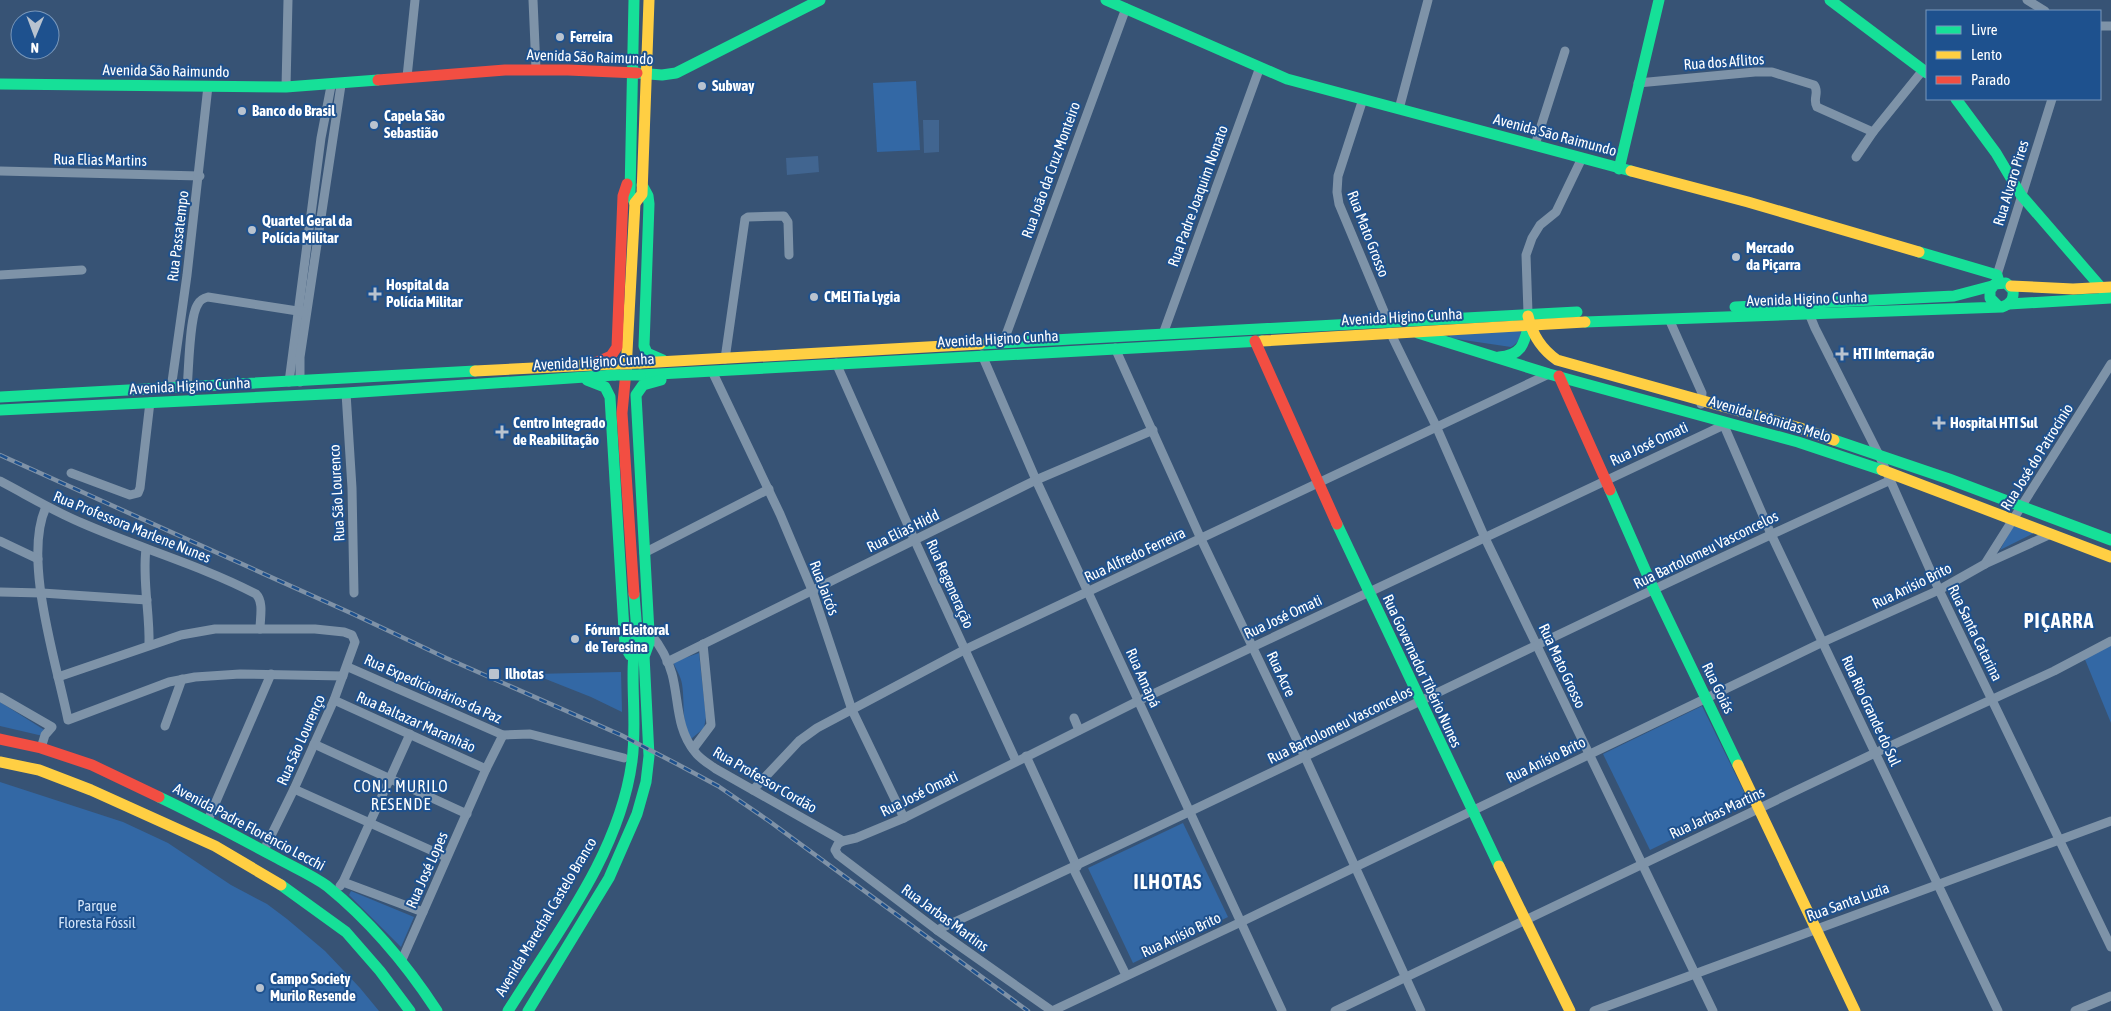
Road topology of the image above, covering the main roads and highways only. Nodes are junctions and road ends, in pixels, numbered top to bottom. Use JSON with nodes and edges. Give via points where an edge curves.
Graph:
{"nodes":[{"id":1,"x":634,"y":0,"type":"edge"},
{"id":2,"x":649,"y":0,"type":"edge"},
{"id":3,"x":820,"y":0,"type":"edge"},
{"id":4,"x":1106,"y":0,"type":"edge"},
{"id":5,"x":1659,"y":0,"type":"edge"},
{"id":6,"x":1830,"y":0,"type":"edge"},
{"id":7,"x":805,"y":4,"type":"edge"},
{"id":8,"x":632,"y":72,"type":"junction"},
{"id":9,"x":1925,"y":72,"type":"edge"},
{"id":10,"x":646,"y":74,"type":"junction"},
{"id":11,"x":0,"y":84,"type":"edge"},
{"id":12,"x":1957,"y":100,"type":"edge"},
{"id":13,"x":1619,"y":169,"type":"junction"},
{"id":14,"x":630,"y":181,"type":"junction"},
{"id":15,"x":642,"y":185,"type":"junction"},
{"id":16,"x":635,"y":203,"type":"junction"},
{"id":17,"x":1996,"y":281,"type":"junction"},
{"id":18,"x":2012,"y":286,"type":"junction"},
{"id":19,"x":2109,"y":294,"type":"edge"},
{"id":20,"x":2004,"y":305,"type":"junction"},
{"id":21,"x":1529,"y":318,"type":"junction"},
{"id":22,"x":1389,"y":326,"type":"junction"},
{"id":23,"x":1414,"y":331,"type":"junction"},
{"id":24,"x":1255,"y":341,"type":"junction"},
{"id":25,"x":1494,"y":357,"type":"junction"},
{"id":26,"x":668,"y":362,"type":"junction"},
{"id":27,"x":590,"y":365,"type":"junction"},
{"id":28,"x":640,"y":369,"type":"junction"},
{"id":29,"x":614,"y":370,"type":"junction"},
{"id":30,"x":678,"y":373,"type":"junction"},
{"id":31,"x":1554,"y":375,"type":"junction"},
{"id":32,"x":581,"y":378,"type":"junction"},
{"id":33,"x":0,"y":398,"type":"edge"},
{"id":34,"x":0,"y":410,"type":"edge"},
{"id":35,"x":2111,"y":540,"type":"edge"},
{"id":36,"x":2111,"y":557,"type":"edge"},
{"id":37,"x":637,"y":632,"type":"junction"},
{"id":38,"x":631,"y":655,"type":"junction"},
{"id":39,"x":644,"y":655,"type":"junction"},
{"id":40,"x":0,"y":738,"type":"edge"},
{"id":41,"x":0,"y":762,"type":"edge"},
{"id":42,"x":240,"y":837,"type":"junction"},
{"id":43,"x":232,"y":855,"type":"junction"},
{"id":44,"x":410,"y":1011,"type":"edge"},
{"id":45,"x":437,"y":1011,"type":"edge"},
{"id":46,"x":508,"y":1011,"type":"edge"},
{"id":47,"x":528,"y":1011,"type":"edge"},
{"id":48,"x":1570,"y":1011,"type":"edge"},
{"id":49,"x":1855,"y":1011,"type":"edge"}],
"edges":[{"from":1,"to":8,"type":"main road"},
{"from":2,"to":10,"type":"main road"},
{"from":3,"to":7,"type":"main road","name":"Avenida São Raimundo"},
{"from":4,"to":13,"type":"main road","name":"Avenida São Raimundo","via":[[1287,79]]},
{"from":5,"to":13,"type":"main road"},
{"from":6,"to":9,"type":"main road"},
{"from":7,"to":10,"type":"main road","name":"Avenida São Raimundo","via":[[676,73]]},
{"from":8,"to":10,"type":"main road","name":"Avenida São Raimundo"},
{"from":8,"to":11,"type":"main road","name":"Avenida São Raimundo","via":[[536,69],[286,87]]},
{"from":8,"to":14,"type":"main road"},
{"from":10,"to":15,"type":"main road"},
{"from":12,"to":19,"type":"main road","via":[[1991,145],[2021,195]]},
{"from":13,"to":17,"type":"main road","name":"Avenida São Raimundo","via":[[1748,202]]},
{"from":14,"to":16,"type":"main road","via":[[630,194]]},
{"from":14,"to":27,"type":"main road","via":[[623,196],[617,347],[611,356]]},
{"from":15,"to":16,"type":"main road","via":[[642,194]]},
{"from":15,"to":26,"type":"main road","via":[[649,204],[644,346],[647,353]]},
{"from":16,"to":37,"type":"main road","name":"Avenida Marechal Castelo Branco","via":[[622,413]]},
{"from":17,"to":18,"type":"main road"},
{"from":17,"to":20,"type":"main road","via":[[1990,298]]},
{"from":17,"to":21,"type":"main road","name":"Avenida Higino Cunha","via":[[1954,296]]},
{"from":18,"to":19,"type":"main road"},
{"from":18,"to":20,"type":"main road","via":[[2014,298]]},
{"from":19,"to":20,"type":"main road","name":"Avenida Higino Cunha"},
{"from":20,"to":21,"type":"main road","name":"Avenida Higino Cunha","via":[[1669,319]]},
{"from":21,"to":22,"type":"main road","name":"Avenida Higino Cunha"},
{"from":21,"to":23,"type":"main road","name":"Avenida Higino Cunha"},
{"from":21,"to":25,"type":"main road","via":[[1525,341],[1519,352],[1508,357]]},
{"from":21,"to":35,"type":"main road","name":"Avenida Leônidas Melo","via":[[1541,346],[1557,360],[1800,428]]},
{"from":22,"to":23,"type":"main road","name":"Avenida Higino Cunha"},
{"from":22,"to":24,"type":"main road","name":"Avenida Higino Cunha"},
{"from":22,"to":26,"type":"main road","name":"Avenida Higino Cunha","via":[[1261,328]]},
{"from":23,"to":25,"type":"main road","name":"Avenida Leônidas Melo"},
{"from":24,"to":30,"type":"main road","name":"Avenida Higino Cunha"},
{"from":24,"to":48,"type":"main road","name":"Rua Governador Tibério Nunes","via":[[1368,592]]},
{"from":25,"to":31,"type":"main road","name":"Avenida Leônidas Melo"},
{"from":26,"to":28,"type":"main road","name":"Avenida Higino Cunha"},
{"from":27,"to":29,"type":"main road","name":"Avenida Higino Cunha"},
{"from":27,"to":33,"type":"main road","name":"Avenida Higino Cunha"},
{"from":28,"to":29,"type":"main road","name":"Avenida Higino Cunha","bridge":true},
{"from":28,"to":30,"type":"main road","name":"Avenida Higino Cunha"},
{"from":29,"to":32,"type":"main road","name":"Avenida Higino Cunha"},
{"from":30,"to":39,"type":"main road","via":[[644,384],[636,395],[649,632]]},
{"from":31,"to":36,"type":"main road","name":"Avenida Leônidas Melo","via":[[1798,442],[2015,519]]},
{"from":31,"to":49,"type":"main road","name":"Rua Goiás"},
{"from":32,"to":34,"type":"main road","name":"Avenida Higino Cunha"},
{"from":32,"to":38,"type":"main road","via":[[602,384],[609,392],[625,646]]},
{"from":37,"to":38,"type":"main road","name":"Avenida Marechal Castelo Branco"},
{"from":37,"to":39,"type":"main road","name":"Avenida Marechal Castelo Branco"},
{"from":38,"to":46,"type":"main road","name":"Avenida Marechal Castelo Branco","via":[[632,760],[621,809],[608,844]]},
{"from":39,"to":47,"type":"main road","name":"Avenida Marechal Castelo Branco","via":[[648,756],[646,782],[637,814],[608,878]]},
{"from":40,"to":42,"type":"main road","name":"Avenida Padre Florêncio Lecchi","via":[[92,765]]},
{"from":41,"to":43,"type":"main road","via":[[39,770],[74,783]]},
{"from":42,"to":43,"type":"main road"},
{"from":42,"to":45,"type":"main road","name":"Avenida Padre Florêncio Lecchi","via":[[335,893],[401,962]]},
{"from":43,"to":44,"type":"main road","via":[[273,879],[346,932]]}]}
